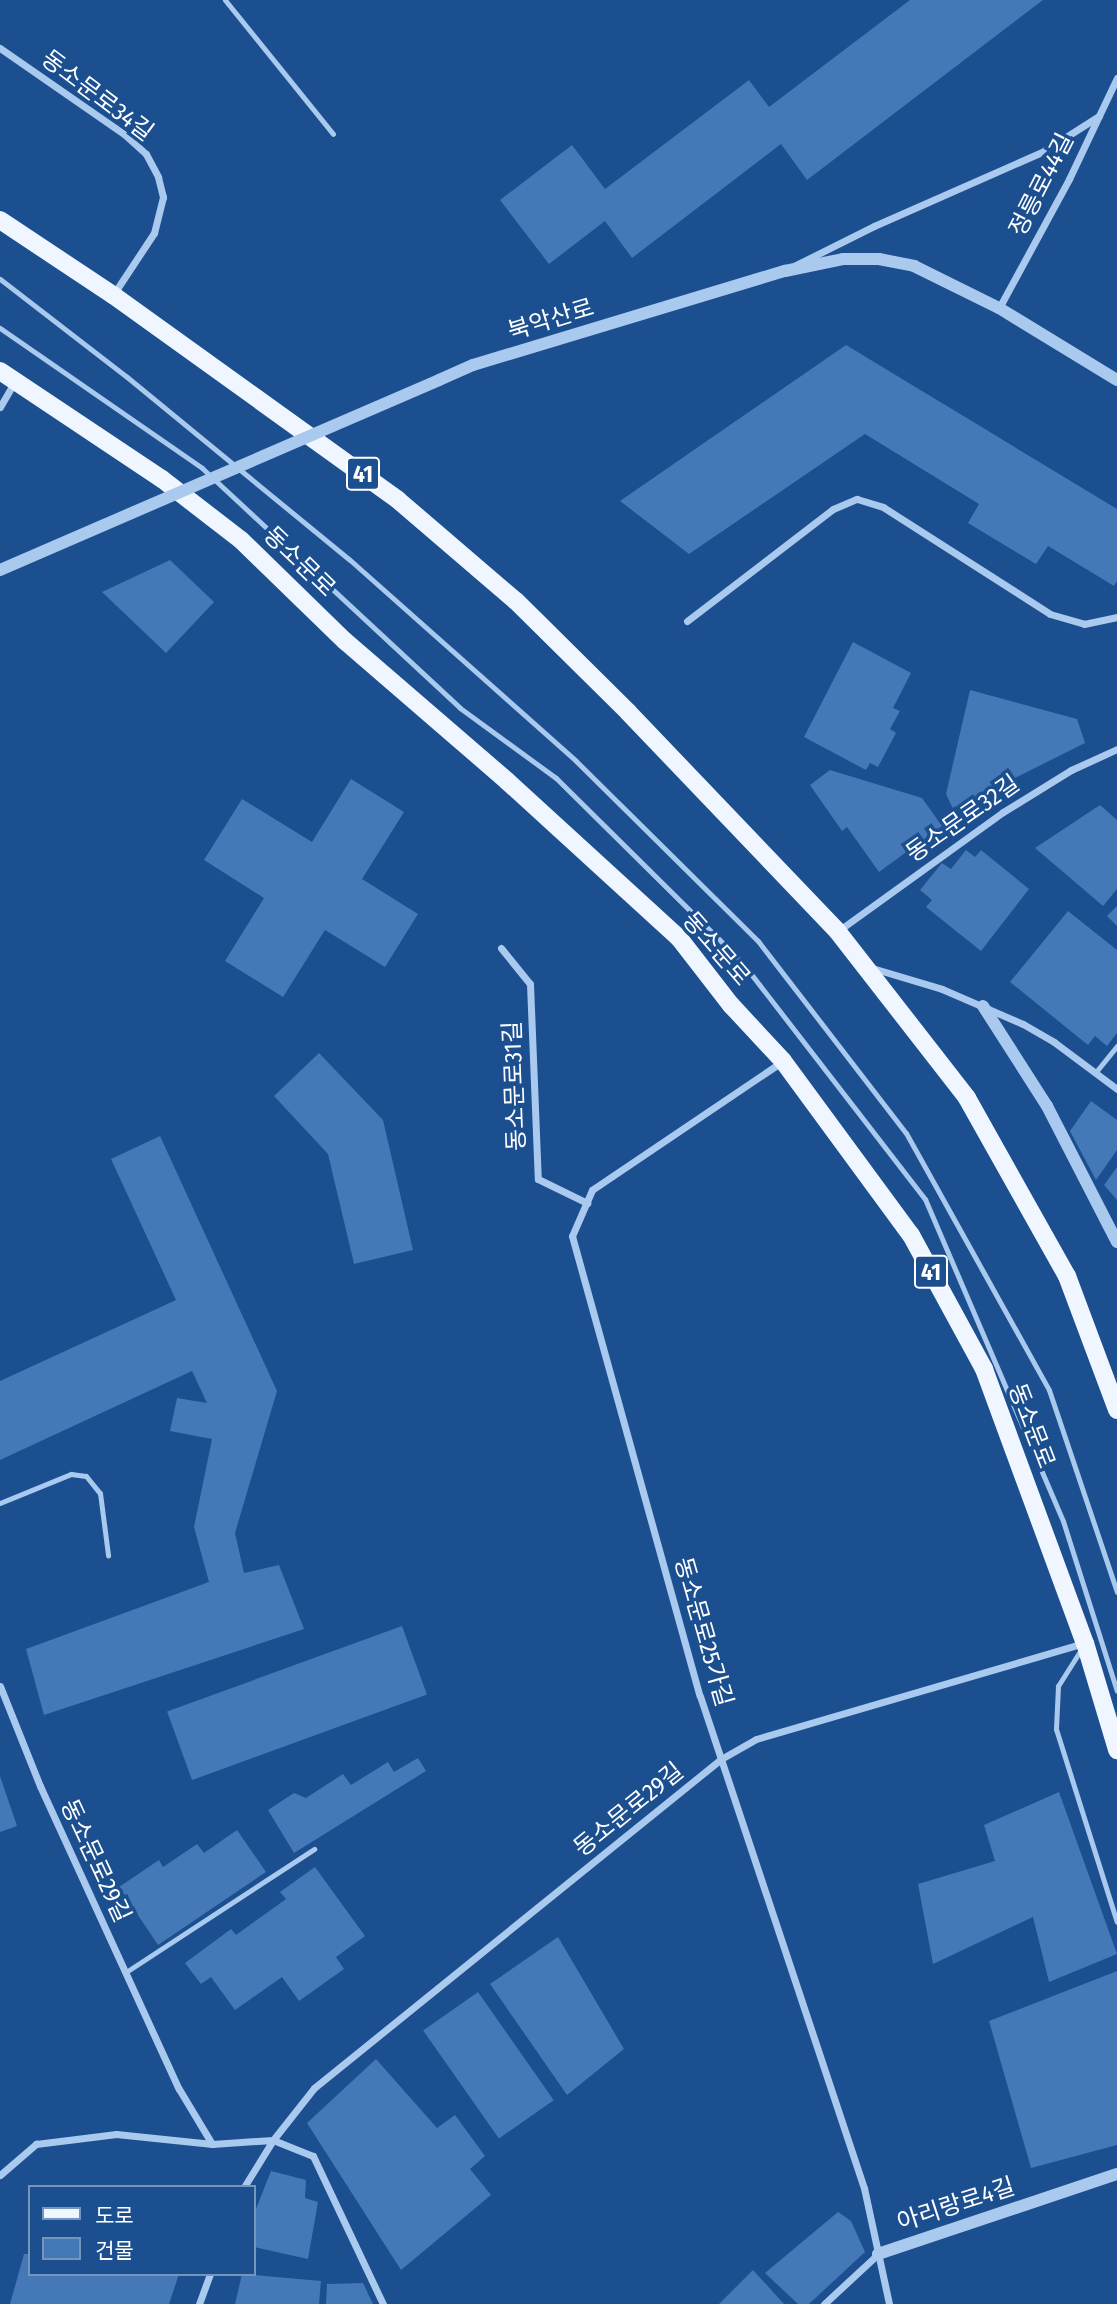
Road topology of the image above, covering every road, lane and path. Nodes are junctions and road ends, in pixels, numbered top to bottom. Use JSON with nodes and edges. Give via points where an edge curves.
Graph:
{"nodes":[{"id":1,"x":225,"y":0,"type":"edge"},
{"id":2,"x":0,"y":48,"type":"edge"},
{"id":3,"x":1117,"y":78,"type":"edge"},
{"id":4,"x":1099,"y":116,"type":"junction"},
{"id":5,"x":333,"y":134,"type":"dead end"},
{"id":6,"x":0,"y":220,"type":"edge"},
{"id":7,"x":785,"y":271,"type":"junction"},
{"id":8,"x":0,"y":279,"type":"edge"},
{"id":9,"x":113,"y":295,"type":"junction"},
{"id":10,"x":999,"y":308,"type":"junction"},
{"id":11,"x":0,"y":328,"type":"edge"},
{"id":12,"x":8,"y":375,"type":"edge"},
{"id":13,"x":1117,"y":380,"type":"edge"},
{"id":14,"x":0,"y":407,"type":"edge"},
{"id":15,"x":0,"y":570,"type":"edge"},
{"id":16,"x":1117,"y":617,"type":"edge"},
{"id":17,"x":687,"y":621,"type":"dead end"},
{"id":18,"x":1117,"y":750,"type":"edge"},
{"id":19,"x":838,"y":932,"type":"junction"},
{"id":20,"x":501,"y":947,"type":"dead end"},
{"id":21,"x":868,"y":967,"type":"junction"},
{"id":22,"x":983,"y":1006,"type":"junction"},
{"id":23,"x":1117,"y":1046,"type":"edge"},
{"id":24,"x":783,"y":1061,"type":"junction"},
{"id":25,"x":1096,"y":1073,"type":"junction"},
{"id":26,"x":1117,"y":1089,"type":"edge"},
{"id":27,"x":587,"y":1203,"type":"junction"},
{"id":28,"x":1117,"y":1242,"type":"edge"},
{"id":29,"x":1117,"y":1410,"type":"edge"},
{"id":30,"x":0,"y":1503,"type":"edge"},
{"id":31,"x":108,"y":1555,"type":"dead end"},
{"id":32,"x":1117,"y":1592,"type":"edge"},
{"id":33,"x":1085,"y":1643,"type":"junction"},
{"id":34,"x":0,"y":1686,"type":"edge"},
{"id":35,"x":1117,"y":1691,"type":"edge"},
{"id":36,"x":1117,"y":1750,"type":"edge"},
{"id":37,"x":721,"y":1759,"type":"junction"},
{"id":38,"x":314,"y":1849,"type":"dead end"},
{"id":39,"x":1117,"y":1922,"type":"edge"},
{"id":40,"x":126,"y":1972,"type":"junction"},
{"id":41,"x":272,"y":2140,"type":"junction"},
{"id":42,"x":212,"y":2144,"type":"junction"},
{"id":43,"x":1117,"y":2174,"type":"edge"},
{"id":44,"x":0,"y":2175,"type":"edge"},
{"id":45,"x":245,"y":2185,"type":"edge"},
{"id":46,"x":878,"y":2254,"type":"junction"},
{"id":47,"x":209,"y":2276,"type":"edge"},
{"id":48,"x":200,"y":2304,"type":"edge"},
{"id":49,"x":383,"y":2304,"type":"edge"},
{"id":50,"x":824,"y":2304,"type":"edge"},
{"id":51,"x":889,"y":2304,"type":"edge"}],
"edges":[{"from":1,"to":5,"type":"lane"},
{"from":2,"to":9,"type":"street","name":"동소문로34길","via":[[125,135],[146,154],[158,177],[163,197],[154,233]]},
{"from":3,"to":4,"type":"street","name":"정릉로44길"},
{"from":4,"to":7,"type":"street","via":[[1044,152],[874,226]]},
{"from":4,"to":10,"type":"street","name":"정릉로44길"},
{"from":6,"to":9,"type":"main road","number":"41"},
{"from":7,"to":10,"type":"street","name":"북악산로","via":[[843,259],[879,259],[914,267]]},
{"from":7,"to":15,"type":"street","name":"북악산로","bridge":true,"via":[[473,365]]},
{"from":8,"to":32,"type":"lane","via":[[350,560],[576,761],[758,941],[906,1132],[1049,1390]]},
{"from":9,"to":19,"type":"main road","number":"41","via":[[398,500],[516,601]]},
{"from":10,"to":13,"type":"street","name":"북악산로"},
{"from":11,"to":35,"type":"lane","via":[[202,468],[460,708],[556,778],[741,961],[925,1199],[1063,1521]]},
{"from":12,"to":14,"type":"street","name":"동소문로"},
{"from":12,"to":24,"type":"main road","name":"동소문로","number":"41","via":[[162,478],[241,540],[345,641],[679,938]]},
{"from":16,"to":17,"type":"street","via":[[1084,624],[1050,614],[883,508],[857,499],[833,509]]},
{"from":18,"to":19,"type":"street","name":"동소문로32길","via":[[1026,797]]},
{"from":19,"to":21,"type":"main road","number":"41"},
{"from":20,"to":27,"type":"street","name":"동소문로31길","via":[[530,984],[538,1179]]},
{"from":21,"to":22,"type":"street"},
{"from":21,"to":29,"type":"main road","number":"41","via":[[967,1098],[1067,1276]]},
{"from":22,"to":25,"type":"street","via":[[1054,1042]]},
{"from":22,"to":28,"type":"street","via":[[1047,1107]]},
{"from":23,"to":25,"type":"lane"},
{"from":24,"to":27,"type":"street","name":"동소문로25가길","via":[[592,1191]]},
{"from":24,"to":33,"type":"main road","name":"동소문로","number":"41","via":[[911,1235],[984,1369]]},
{"from":25,"to":26,"type":"street"},
{"from":27,"to":37,"type":"street","name":"동소문로25가길","via":[[572,1236]]},
{"from":30,"to":31,"type":"lane","via":[[71,1474],[86,1476],[100,1493]]},
{"from":33,"to":36,"type":"main road","name":"동소문로","number":"41"},
{"from":33,"to":37,"type":"street","name":"동소문로29길","via":[[755,1739]]},
{"from":33,"to":39,"type":"lane","via":[[1058,1686],[1056,1730]]},
{"from":34,"to":40,"type":"street","name":"동소문로29길","via":[[40,1786]]},
{"from":37,"to":41,"type":"street","name":"동소문로29길","via":[[314,2088]]},
{"from":37,"to":46,"type":"street","name":"동소문로25가길","via":[[864,2188]]},
{"from":38,"to":40,"type":"lane"},
{"from":40,"to":42,"type":"street","name":"동소문로29길","via":[[179,2089]]},
{"from":41,"to":42,"type":"street"},
{"from":41,"to":45,"type":"street","name":"동소문로29길"},
{"from":41,"to":49,"type":"street","via":[[313,2156]]},
{"from":42,"to":44,"type":"street","via":[[116,2134],[36,2144]]},
{"from":43,"to":46,"type":"street","name":"아리랑로4길"},
{"from":46,"to":50,"type":"street","name":"아리랑로4길"},
{"from":46,"to":51,"type":"street","name":"동소문로25가길"},
{"from":47,"to":48,"type":"street"}]}
